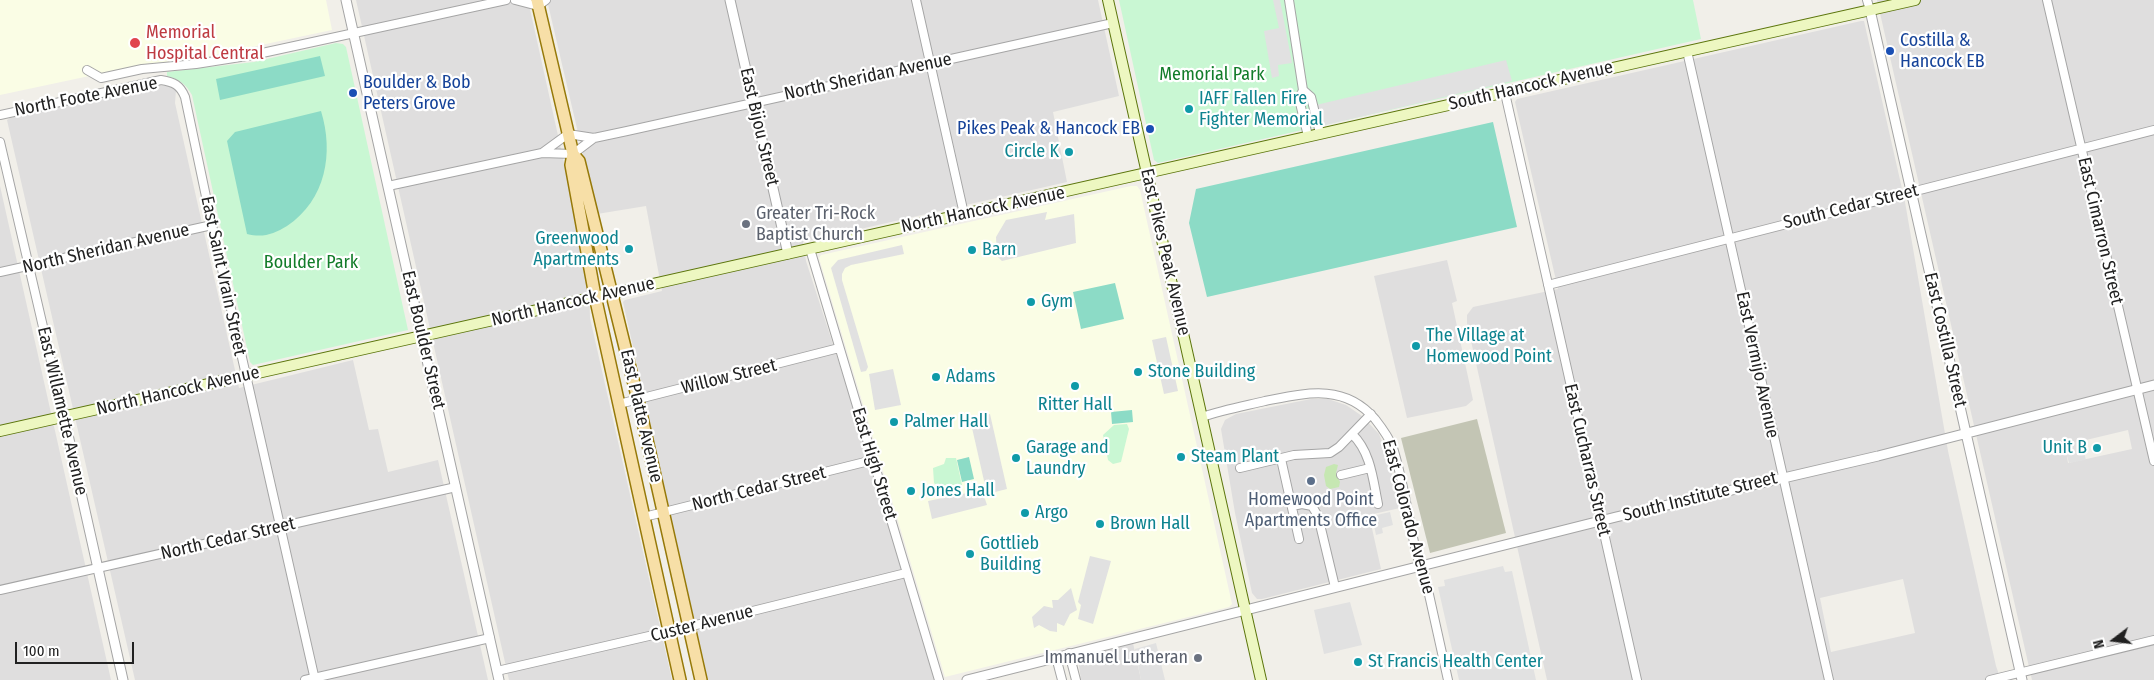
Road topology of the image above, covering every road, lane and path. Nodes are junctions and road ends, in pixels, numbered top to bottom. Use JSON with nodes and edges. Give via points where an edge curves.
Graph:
{"nodes":[{"id":1,"x":346,"y":0,"type":"edge"},
{"id":2,"x":506,"y":0,"type":"edge"},
{"id":3,"x":515,"y":0,"type":"edge"},
{"id":4,"x":730,"y":0,"type":"edge"},
{"id":5,"x":916,"y":0,"type":"edge"},
{"id":6,"x":1108,"y":0,"type":"edge"},
{"id":7,"x":1289,"y":0,"type":"edge"},
{"id":8,"x":1915,"y":0,"type":"edge"},
{"id":9,"x":2046,"y":0,"type":"edge"},
{"id":10,"x":540,"y":2,"type":"edge"},
{"id":11,"x":1869,"y":5,"type":"edge"},
{"id":12,"x":1113,"y":23,"type":"junction"},
{"id":13,"x":353,"y":34,"type":"junction"},
{"id":14,"x":1687,"y":50,"type":"junction"},
{"id":15,"x":930,"y":64,"type":"junction"},
{"id":16,"x":87,"y":70,"type":"dead end"},
{"id":17,"x":173,"y":81,"type":"joint"},
{"id":18,"x":1303,"y":90,"type":"junction"},
{"id":19,"x":1505,"y":93,"type":"junction"},
{"id":20,"x":753,"y":103,"type":"junction"},
{"id":21,"x":0,"y":115,"type":"edge"},
{"id":22,"x":2154,"y":130,"type":"edge"},
{"id":23,"x":1320,"y":133,"type":"junction"},
{"id":24,"x":568,"y":134,"type":"junction"},
{"id":25,"x":1308,"y":136,"type":"junction"},
{"id":26,"x":594,"y":138,"type":"junction"},
{"id":27,"x":0,"y":142,"type":"edge"},
{"id":28,"x":2081,"y":148,"type":"junction"},
{"id":29,"x":542,"y":152,"type":"junction"},
{"id":30,"x":574,"y":154,"type":"junction"},
{"id":31,"x":1147,"y":174,"type":"junction"},
{"id":32,"x":388,"y":186,"type":"junction"},
{"id":33,"x":1911,"y":192,"type":"junction"},
{"id":34,"x":964,"y":214,"type":"junction"},
{"id":35,"x":212,"y":225,"type":"junction"},
{"id":36,"x":1729,"y":238,"type":"junction"},
{"id":37,"x":810,"y":249,"type":"junction"},
{"id":38,"x":788,"y":254,"type":"junction"},
{"id":39,"x":29,"y":266,"type":"junction"},
{"id":40,"x":0,"y":272,"type":"edge"},
{"id":41,"x":1548,"y":285,"type":"junction"},
{"id":42,"x":612,"y":292,"type":"junction"},
{"id":43,"x":595,"y":296,"type":"junction"},
{"id":44,"x":422,"y":337,"type":"junction"},
{"id":45,"x":839,"y":348,"type":"junction"},
{"id":46,"x":245,"y":376,"type":"junction"},
{"id":47,"x":2154,"y":385,"type":"edge"},
{"id":48,"x":2137,"y":390,"type":"junction"},
{"id":49,"x":638,"y":400,"type":"junction"},
{"id":50,"x":618,"y":404,"type":"junction"},
{"id":51,"x":1371,"y":414,"type":"junction"},
{"id":52,"x":64,"y":417,"type":"junction"},
{"id":53,"x":1202,"y":417,"type":"junction"},
{"id":54,"x":0,"y":431,"type":"edge"},
{"id":55,"x":1966,"y":433,"type":"junction"},
{"id":56,"x":1352,"y":434,"type":"junction"},
{"id":57,"x":1280,"y":459,"type":"junction"},
{"id":58,"x":873,"y":460,"type":"junction"},
{"id":59,"x":2154,"y":461,"type":"edge"},
{"id":60,"x":1240,"y":468,"type":"dead end"},
{"id":61,"x":1370,"y":468,"type":"junction"},
{"id":62,"x":1341,"y":475,"type":"dead end"},
{"id":63,"x":1782,"y":477,"type":"junction"},
{"id":64,"x":456,"y":487,"type":"junction"},
{"id":65,"x":1378,"y":504,"type":"dead end"},
{"id":66,"x":1292,"y":506,"type":"junction"},
{"id":67,"x":663,"y":512,"type":"junction"},
{"id":68,"x":644,"y":517,"type":"junction"},
{"id":69,"x":1601,"y":521,"type":"junction"},
{"id":70,"x":280,"y":527,"type":"junction"},
{"id":71,"x":1299,"y":539,"type":"dead end"},
{"id":72,"x":1421,"y":566,"type":"junction"},
{"id":73,"x":98,"y":569,"type":"junction"},
{"id":74,"x":906,"y":573,"type":"junction"},
{"id":75,"x":1336,"y":587,"type":"junction"},
{"id":76,"x":0,"y":590,"type":"edge"},
{"id":77,"x":1245,"y":610,"type":"junction"},
{"id":78,"x":688,"y":628,"type":"junction"},
{"id":79,"x":668,"y":632,"type":"junction"},
{"id":80,"x":490,"y":638,"type":"junction"},
{"id":81,"x":2154,"y":640,"type":"edge"},
{"id":82,"x":1069,"y":653,"type":"junction"},
{"id":83,"x":1056,"y":657,"type":"junction"},
{"id":84,"x":498,"y":676,"type":"edge"},
{"id":85,"x":2021,"y":676,"type":"edge"},
{"id":86,"x":315,"y":679,"type":"edge"},
{"id":87,"x":123,"y":680,"type":"edge"},
{"id":88,"x":305,"y":680,"type":"edge"},
{"id":89,"x":680,"y":680,"type":"edge"},
{"id":90,"x":701,"y":680,"type":"edge"},
{"id":91,"x":939,"y":680,"type":"edge"},
{"id":92,"x":966,"y":680,"type":"edge"},
{"id":93,"x":1062,"y":680,"type":"edge"},
{"id":94,"x":1076,"y":680,"type":"edge"},
{"id":95,"x":1261,"y":680,"type":"edge"},
{"id":96,"x":1448,"y":680,"type":"edge"},
{"id":97,"x":1637,"y":680,"type":"edge"},
{"id":98,"x":1829,"y":680,"type":"edge"},
{"id":99,"x":1990,"y":680,"type":"edge"}],
"edges":[{"from":1,"to":13,"type":"street","name":"East Boulder Street"},
{"from":2,"to":13,"type":"street"},
{"from":3,"to":10,"type":"street"},
{"from":4,"to":20,"type":"street","name":"East Bijou Street"},
{"from":5,"to":15,"type":"street"},
{"from":6,"to":12,"type":"main road","name":"East Pikes Peak Avenue"},
{"from":7,"to":18,"type":"street"},
{"from":8,"to":11,"type":"main road","name":"South Hancock Avenue"},
{"from":9,"to":28,"type":"street","name":"East Cimarron Street"},
{"from":10,"to":24,"type":"main road","name":"East Platte Avenue"},
{"from":11,"to":14,"type":"main road","name":"South Hancock Avenue"},
{"from":11,"to":33,"type":"street","name":"East Costilla Street"},
{"from":12,"to":15,"type":"street","name":"North Sheridan Avenue"},
{"from":12,"to":31,"type":"main road","name":"East Pikes Peak Avenue"},
{"from":13,"to":16,"type":"street","via":[[253,55],[142,69],[101,78]]},
{"from":13,"to":32,"type":"street","name":"East Boulder Street"},
{"from":14,"to":19,"type":"main road","name":"South Hancock Avenue"},
{"from":14,"to":36,"type":"street","name":"East Vermijo Avenue"},
{"from":15,"to":20,"type":"street","name":"North Sheridan Avenue"},
{"from":15,"to":34,"type":"street"},
{"from":17,"to":21,"type":"street","name":"North Foote Avenue","via":[[140,84]]},
{"from":17,"to":35,"type":"street","name":"East Saint Vrain Street","via":[[185,98]]},
{"from":18,"to":23,"type":"street","via":[[1311,97]]},
{"from":18,"to":25,"type":"street","via":[[1299,99]]},
{"from":19,"to":23,"type":"main road","name":"South Hancock Avenue"},
{"from":19,"to":41,"type":"street","name":"East Cucharras Street"},
{"from":20,"to":26,"type":"street","name":"North Sheridan Avenue"},
{"from":20,"to":38,"type":"street","name":"East Bijou Street"},
{"from":22,"to":28,"type":"street","name":"South Cedar Street"},
{"from":23,"to":25,"type":"main road","name":"South Hancock Avenue"},
{"from":24,"to":26,"type":"street","name":"North Sheridan Avenue"},
{"from":24,"to":29,"type":"street"},
{"from":24,"to":30,"type":"main road","name":"East Platte Avenue"},
{"from":25,"to":31,"type":"main road","name":"South Hancock Avenue"},
{"from":26,"to":30,"type":"street","name":"North Sheridan Avenue"},
{"from":27,"to":39,"type":"street","name":"East Willamette Avenue"},
{"from":28,"to":33,"type":"street","name":"South Cedar Street"},
{"from":28,"to":48,"type":"street","name":"East Cimarron Street"},
{"from":29,"to":30,"type":"street"},
{"from":29,"to":32,"type":"street"},
{"from":30,"to":42,"type":"main road","name":"East Platte Avenue","via":[[579,161]]},
{"from":30,"to":43,"type":"main road","name":"East Platte Avenue","via":[[571,165]]},
{"from":31,"to":34,"type":"main road","name":"North Hancock Avenue"},
{"from":31,"to":53,"type":"main road","name":"East Pikes Peak Avenue"},
{"from":32,"to":44,"type":"street","name":"East Boulder Street"},
{"from":33,"to":36,"type":"street","name":"South Cedar Street"},
{"from":33,"to":55,"type":"street","name":"East Costilla Street"},
{"from":34,"to":37,"type":"main road","name":"North Hancock Avenue"},
{"from":35,"to":39,"type":"street","name":"North Sheridan Avenue"},
{"from":35,"to":46,"type":"street","name":"East Saint Vrain Street"},
{"from":36,"to":41,"type":"street","name":"South Cedar Street"},
{"from":36,"to":63,"type":"street","name":"East Vermijo Avenue"},
{"from":37,"to":38,"type":"main road","name":"North Hancock Avenue"},
{"from":37,"to":45,"type":"street","name":"East High Street"},
{"from":38,"to":42,"type":"main road","name":"North Hancock Avenue"},
{"from":39,"to":40,"type":"street","name":"North Sheridan Avenue"},
{"from":39,"to":52,"type":"street","name":"East Willamette Avenue"},
{"from":41,"to":69,"type":"street","name":"East Cucharras Street"},
{"from":42,"to":43,"type":"main road","name":"North Hancock Avenue"},
{"from":42,"to":49,"type":"main road","name":"East Platte Avenue"},
{"from":43,"to":44,"type":"main road","name":"North Hancock Avenue"},
{"from":43,"to":50,"type":"main road","name":"East Platte Avenue"},
{"from":44,"to":46,"type":"main road","name":"North Hancock Avenue"},
{"from":44,"to":64,"type":"street","name":"East Boulder Street"},
{"from":45,"to":49,"type":"street","name":"Willow Street"},
{"from":45,"to":58,"type":"street","name":"East High Street"},
{"from":46,"to":52,"type":"main road","name":"North Hancock Avenue"},
{"from":46,"to":70,"type":"street","name":"East Saint Vrain Street"},
{"from":47,"to":48,"type":"street","name":"South Institute Street"},
{"from":48,"to":55,"type":"street","name":"South Institute Street"},
{"from":48,"to":59,"type":"street","name":"East Cimarron Street"},
{"from":49,"to":50,"type":"street","name":"Willow Street"},
{"from":49,"to":67,"type":"main road","name":"East Platte Avenue"},
{"from":50,"to":68,"type":"main road","name":"East Platte Avenue"},
{"from":51,"to":53,"type":"street","name":"East Colorado Avenue","via":[[1348,398],[1317,393],[1290,396]]},
{"from":51,"to":56,"type":"street"},
{"from":51,"to":72,"type":"street","name":"East Colorado Avenue","via":[[1385,431],[1393,448]]},
{"from":52,"to":54,"type":"main road","name":"North Hancock Avenue"},
{"from":52,"to":73,"type":"street","name":"East Willamette Avenue"},
{"from":53,"to":77,"type":"main road","name":"East Pikes Peak Avenue"},
{"from":55,"to":63,"type":"street","name":"South Institute Street"},
{"from":55,"to":85,"type":"street","name":"East Costilla Street"},
{"from":56,"to":57,"type":"street","via":[[1330,453]]},
{"from":56,"to":61,"type":"street","via":[[1362,446]]},
{"from":57,"to":60,"type":"street"},
{"from":57,"to":66,"type":"street"},
{"from":58,"to":67,"type":"street","name":"North Cedar Street"},
{"from":58,"to":74,"type":"street","name":"East High Street"},
{"from":61,"to":62,"type":"street"},
{"from":61,"to":65,"type":"street"},
{"from":63,"to":69,"type":"street","name":"South Institute Street"},
{"from":63,"to":98,"type":"street","name":"East Vermijo Avenue"},
{"from":64,"to":70,"type":"street","name":"North Cedar Street"},
{"from":64,"to":80,"type":"street","name":"East Boulder Street"},
{"from":66,"to":71,"type":"street"},
{"from":66,"to":75,"type":"street","via":[[1312,506],[1315,511]]},
{"from":67,"to":68,"type":"street","name":"North Cedar Street"},
{"from":67,"to":78,"type":"main road","name":"East Platte Avenue"},
{"from":68,"to":79,"type":"main road","name":"East Platte Avenue"},
{"from":69,"to":72,"type":"street","name":"South Institute Street"},
{"from":69,"to":97,"type":"street","name":"East Cucharras Street"},
{"from":70,"to":73,"type":"street","name":"North Cedar Street"},
{"from":70,"to":86,"type":"street","name":"East Saint Vrain Street"},
{"from":72,"to":75,"type":"street","name":"South Institute Street"},
{"from":72,"to":96,"type":"street","name":"East Colorado Avenue"},
{"from":73,"to":76,"type":"street","name":"North Cedar Street"},
{"from":73,"to":87,"type":"street","name":"East Willamette Avenue"},
{"from":74,"to":78,"type":"street","name":"Custer Avenue"},
{"from":74,"to":91,"type":"street","name":"East High Street"},
{"from":75,"to":77,"type":"street","name":"South Institute Street"},
{"from":77,"to":82,"type":"street","name":"South Institute Street"},
{"from":77,"to":95,"type":"main road","name":"East Pikes Peak Avenue"},
{"from":78,"to":79,"type":"street","name":"Custer Avenue"},
{"from":78,"to":90,"type":"main road","name":"East Platte Avenue"},
{"from":79,"to":84,"type":"street","name":"Custer Avenue"},
{"from":79,"to":89,"type":"main road","name":"East Platte Avenue"},
{"from":80,"to":84,"type":"street","name":"East Boulder Street"},
{"from":80,"to":86,"type":"street"},
{"from":81,"to":85,"type":"street"},
{"from":82,"to":83,"type":"street","name":"South Institute Street"},
{"from":82,"to":94,"type":"street"},
{"from":83,"to":92,"type":"street","name":"South Institute Street"},
{"from":83,"to":93,"type":"street"},
{"from":85,"to":99,"type":"street"},
{"from":86,"to":88,"type":"street"}]}
